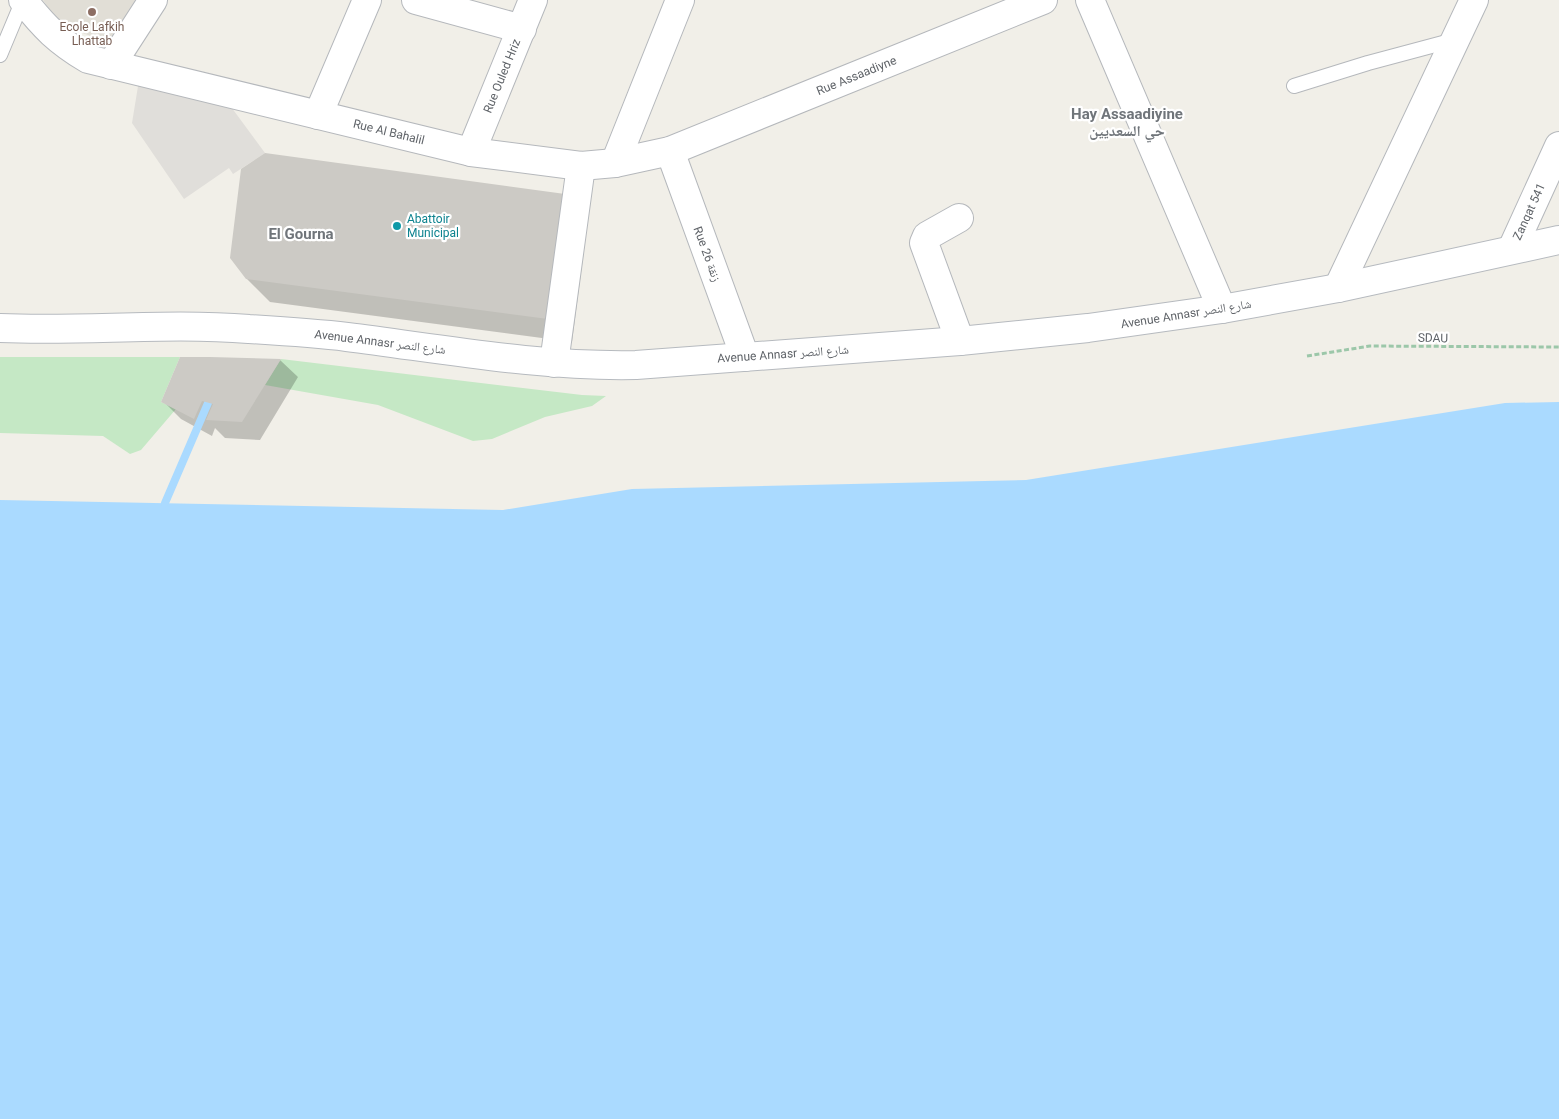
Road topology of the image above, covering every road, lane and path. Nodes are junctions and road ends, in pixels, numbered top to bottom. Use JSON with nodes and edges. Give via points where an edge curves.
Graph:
{"nodes":[{"id":1,"x":23,"y":0,"type":"edge"},
{"id":2,"x":153,"y":0,"type":"edge"},
{"id":3,"x":367,"y":0,"type":"edge"},
{"id":4,"x":416,"y":0,"type":"edge"},
{"id":5,"x":533,"y":0,"type":"edge"},
{"id":6,"x":680,"y":0,"type":"edge"},
{"id":7,"x":1090,"y":0,"type":"edge"},
{"id":8,"x":1474,"y":0,"type":"edge"},
{"id":9,"x":1040,"y":1,"type":"edge"},
{"id":10,"x":522,"y":29,"type":"junction"},
{"id":11,"x":1455,"y":40,"type":"junction"},
{"id":12,"x":0,"y":54,"type":"edge"},
{"id":13,"x":111,"y":65,"type":"junction"},
{"id":14,"x":1294,"y":86,"type":"dead end"},
{"id":15,"x":318,"y":116,"type":"junction"},
{"id":16,"x":1559,"y":146,"type":"edge"},
{"id":17,"x":670,"y":151,"type":"junction"},
{"id":18,"x":471,"y":152,"type":"junction"},
{"id":19,"x":615,"y":163,"type":"junction"},
{"id":20,"x":581,"y":166,"type":"junction"},
{"id":21,"x":959,"y":218,"type":"dead end"},
{"id":22,"x":1559,"y":240,"type":"edge"},
{"id":23,"x":1512,"y":249,"type":"junction"},
{"id":24,"x":1338,"y":288,"type":"junction"},
{"id":25,"x":1222,"y":309,"type":"junction"},
{"id":26,"x":0,"y":328,"type":"edge"},
{"id":27,"x":960,"y":341,"type":"junction"},
{"id":28,"x":1559,"y":347,"type":"edge"},
{"id":29,"x":1307,"y":356,"type":"dead end"},
{"id":30,"x":745,"y":357,"type":"junction"},
{"id":31,"x":554,"y":363,"type":"junction"}],
"edges":[{"from":1,"to":12,"type":"lane"},
{"from":1,"to":13,"type":"street","name":"Rue Al Bahalil","via":[[60,42],[88,59]]},
{"from":2,"to":13,"type":"street"},
{"from":3,"to":15,"type":"street"},
{"from":4,"to":10,"type":"street"},
{"from":5,"to":10,"type":"street","name":"Rue Ouled Hriz"},
{"from":6,"to":19,"type":"street"},
{"from":7,"to":25,"type":"street"},
{"from":8,"to":11,"type":"street"},
{"from":9,"to":17,"type":"street","name":"Rue Assaadiyne"},
{"from":10,"to":18,"type":"street","name":"Rue Ouled Hriz"},
{"from":11,"to":14,"type":"lane"},
{"from":11,"to":24,"type":"street"},
{"from":13,"to":15,"type":"street","name":"Rue Al Bahalil"},
{"from":15,"to":18,"type":"street","name":"Rue Al Bahalil"},
{"from":16,"to":23,"type":"street","name":"Zanqat 541"},
{"from":17,"to":19,"type":"street","name":"Rue Al Bahalil"},
{"from":17,"to":30,"type":"street","name":"Rue 26 زنقة"},
{"from":18,"to":20,"type":"street","name":"Rue Al Bahalil"},
{"from":19,"to":20,"type":"street","name":"Rue Al Bahalil"},
{"from":20,"to":31,"type":"street"},
{"from":21,"to":27,"type":"street","via":[[931,233],[924,243]]},
{"from":22,"to":23,"type":"street","name":"Avenue Annasr شارع النصر"},
{"from":23,"to":24,"type":"street","name":"Avenue Annasr شارع النصر"},
{"from":24,"to":25,"type":"street","name":"Avenue Annasr شارع النصر"},
{"from":25,"to":27,"type":"street","name":"Avenue Annasr شارع النصر","via":[[1088,328]]},
{"from":26,"to":31,"type":"street","name":"Avenue Annasr شارع النصر","via":[[246,328],[345,336]]},
{"from":27,"to":30,"type":"street","name":"Avenue Annasr شارع النصر"},
{"from":28,"to":29,"type":"path","name":"SDAU","via":[[1370,346]]},
{"from":30,"to":31,"type":"street","name":"Avenue Annasr شارع النصر","via":[[636,365]]}]}
